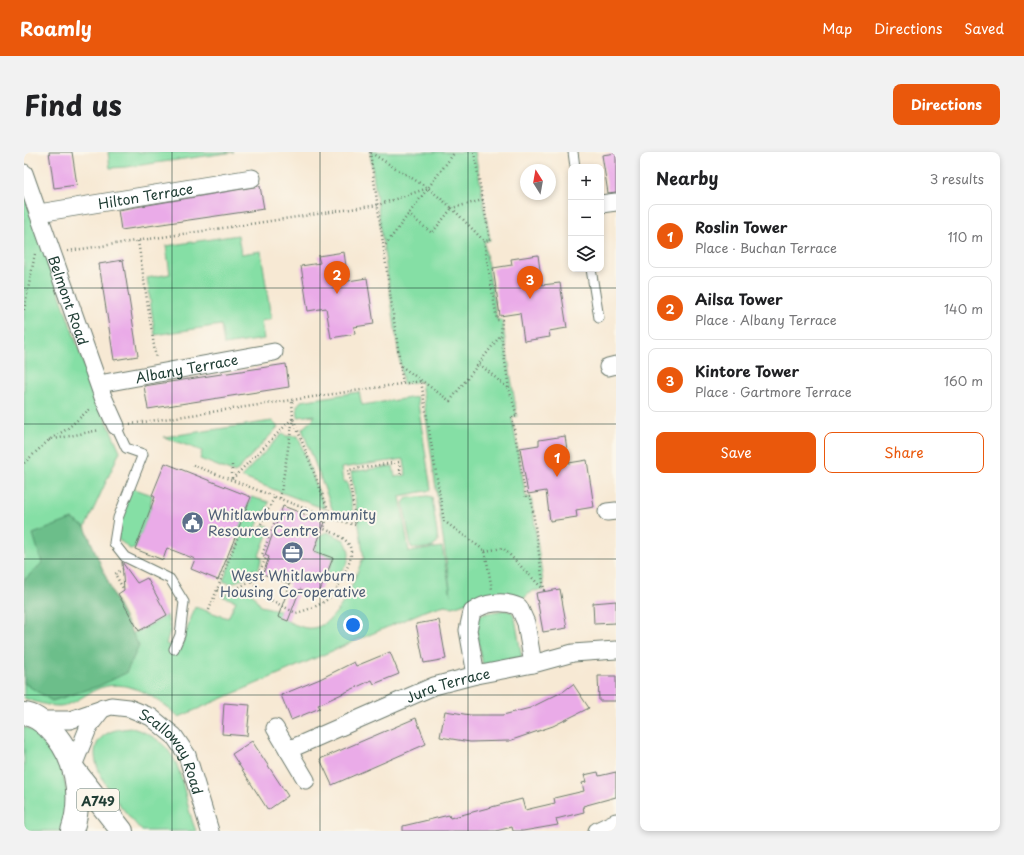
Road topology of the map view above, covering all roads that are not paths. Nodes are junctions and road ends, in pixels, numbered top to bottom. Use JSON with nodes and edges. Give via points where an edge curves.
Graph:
{"nodes":[{"id":1,"x":572,"y":152,"type":"edge"},
{"id":2,"x":574,"y":164,"type":"edge"},
{"id":3,"x":24,"y":173,"type":"edge"},
{"id":4,"x":252,"y":178,"type":"dead end"},
{"id":5,"x":616,"y":202,"type":"edge"},
{"id":6,"x":604,"y":204,"type":"edge"},
{"id":7,"x":39,"y":213,"type":"junction"},
{"id":8,"x":591,"y":272,"type":"edge"},
{"id":9,"x":599,"y":318,"type":"dead end"},
{"id":10,"x":274,"y":352,"type":"dead end"},
{"id":11,"x":101,"y":390,"type":"junction"},
{"id":12,"x":116,"y":426,"type":"joint"},
{"id":13,"x":174,"y":649,"type":"dead end"},
{"id":14,"x":616,"y":650,"type":"edge"},
{"id":15,"x":533,"y":664,"type":"junction"},
{"id":16,"x":476,"y":675,"type":"junction"},
{"id":17,"x":104,"y":708,"type":"junction"},
{"id":18,"x":32,"y":717,"type":"edge"},
{"id":19,"x":275,"y":728,"type":"dead end"},
{"id":20,"x":288,"y":750,"type":"junction"},
{"id":21,"x":74,"y":768,"type":"junction"},
{"id":22,"x":306,"y":780,"type":"dead end"},
{"id":23,"x":616,"y":822,"type":"edge"},
{"id":24,"x":72,"y":831,"type":"edge"},
{"id":25,"x":122,"y":831,"type":"edge"},
{"id":26,"x":210,"y":831,"type":"edge"},
{"id":27,"x":597,"y":831,"type":"edge"}],
"edges":[{"from":1,"to":2,"type":"lane"},
{"from":3,"to":7,"type":"street","name":"Belmont Road"},
{"from":4,"to":7,"type":"street","name":"Hilton Terrace"},
{"from":5,"to":6,"type":"street"},
{"from":7,"to":11,"type":"street","name":"Belmont Road"},
{"from":8,"to":9,"type":"lane"},
{"from":10,"to":11,"type":"street","name":"Albany Terrace","via":[[158,372]]},
{"from":11,"to":12,"type":"street","name":"Belmont Road"},
{"from":12,"to":13,"type":"lane","via":[[126,448],[143,454],[118,518],[114,543],[125,557],[170,579],[184,602],[180,635]]},
{"from":14,"to":15,"type":"street","name":"Jura Terrace","via":[[573,653]]},
{"from":15,"to":16,"type":"street","name":"Jura Terrace"},
{"from":15,"to":16,"type":"street","via":[[526,623],[518,607],[509,603],[480,605],[472,612],[468,630]]},
{"from":16,"to":20,"type":"street","name":"Jura Terrace","via":[[434,686]]},
{"from":17,"to":18,"type":"street","name":"Scalloway Road","via":[[70,720]]},
{"from":17,"to":21,"type":"street","via":[[89,726]]},
{"from":17,"to":26,"type":"street","name":"Scalloway Road","via":[[120,706],[137,710],[151,717],[174,736],[186,755]]},
{"from":18,"to":21,"type":"main road","via":[[58,739]]},
{"from":19,"to":20,"type":"street"},
{"from":20,"to":22,"type":"street"},
{"from":21,"to":24,"type":"main road","via":[[77,794],[76,819]]},
{"from":21,"to":25,"type":"main road","number":"A749"},
{"from":23,"to":27,"type":"street"}]}
